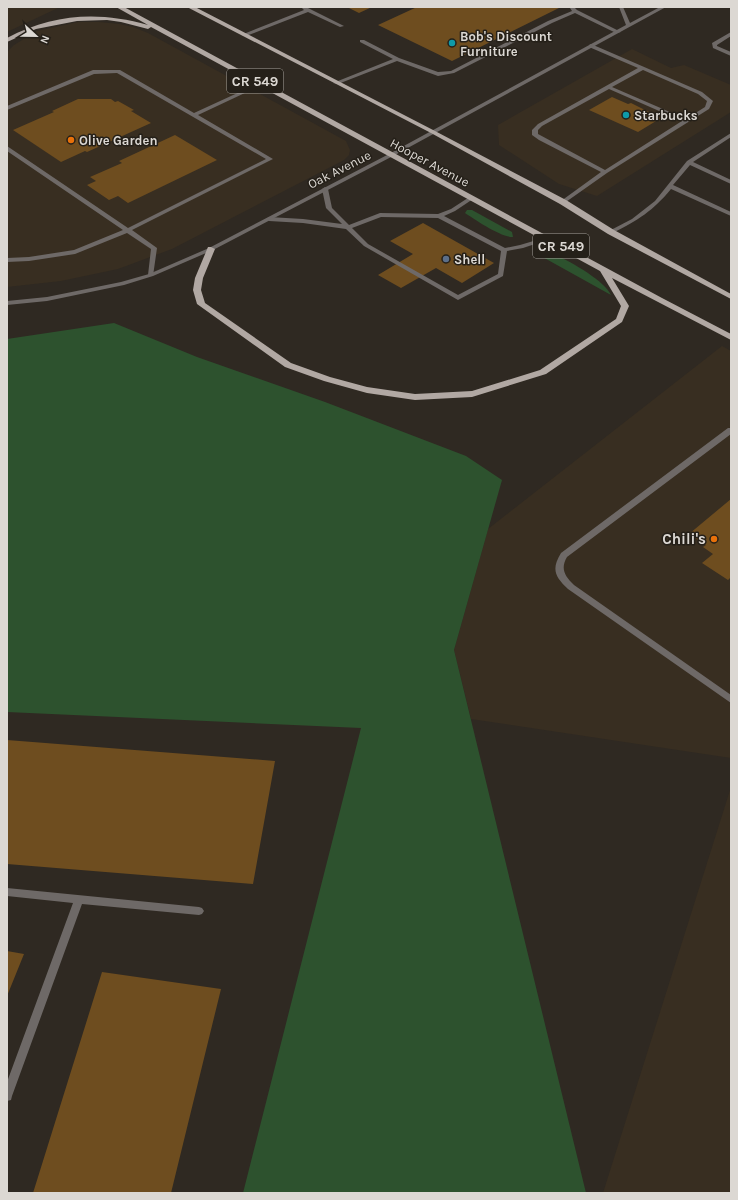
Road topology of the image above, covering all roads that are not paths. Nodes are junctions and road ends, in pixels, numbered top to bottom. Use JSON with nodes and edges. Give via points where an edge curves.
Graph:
{"nodes":[{"id":1,"x":119,"y":7,"type":"edge"},
{"id":2,"x":190,"y":7,"type":"edge"},
{"id":3,"x":621,"y":7,"type":"edge"},
{"id":4,"x":306,"y":8,"type":"edge"},
{"id":5,"x":660,"y":8,"type":"edge"},
{"id":6,"x":198,"y":9,"type":"edge"},
{"id":7,"x":573,"y":9,"type":"edge"},
{"id":8,"x":342,"y":26,"type":"dead end"},
{"id":9,"x":628,"y":26,"type":"junction"},
{"id":10,"x":618,"y":32,"type":"junction"},
{"id":11,"x":167,"y":33,"type":"junction"},
{"id":12,"x":731,"y":34,"type":"edge"},
{"id":13,"x":244,"y":35,"type":"junction"},
{"id":14,"x":7,"y":40,"type":"edge"},
{"id":15,"x":362,"y":41,"type":"dead end"},
{"id":16,"x":591,"y":46,"type":"junction"},
{"id":17,"x":731,"y":54,"type":"edge"},
{"id":18,"x":397,"y":59,"type":"junction"},
{"id":19,"x":641,"y":68,"type":"junction"},
{"id":20,"x":336,"y":83,"type":"junction"},
{"id":21,"x":261,"y":84,"type":"junction"},
{"id":22,"x":608,"y":87,"type":"junction"},
{"id":23,"x":7,"y":108,"type":"edge"},
{"id":24,"x":194,"y":115,"type":"junction"},
{"id":25,"x":687,"y":120,"type":"junction"},
{"id":26,"x":433,"y":132,"type":"junction"},
{"id":27,"x":731,"y":135,"type":"edge"},
{"id":28,"x":7,"y":148,"type":"edge"},
{"id":29,"x":391,"y":155,"type":"junction"},
{"id":30,"x":689,"y":162,"type":"junction"},
{"id":31,"x":605,"y":172,"type":"junction"},
{"id":32,"x":731,"y":182,"type":"edge"},
{"id":33,"x":670,"y":186,"type":"junction"},
{"id":34,"x":325,"y":189,"type":"junction"},
{"id":35,"x":471,"y":198,"type":"junction"},
{"id":36,"x":562,"y":202,"type":"junction"},
{"id":37,"x":731,"y":214,"type":"edge"},
{"id":38,"x":439,"y":216,"type":"junction"},
{"id":39,"x":269,"y":219,"type":"junction"},
{"id":40,"x":348,"y":227,"type":"junction"},
{"id":41,"x":128,"y":230,"type":"junction"},
{"id":42,"x":611,"y":232,"type":"junction"},
{"id":43,"x":547,"y":239,"type":"junction"},
{"id":44,"x":211,"y":249,"type":"junction"},
{"id":45,"x":504,"y":250,"type":"junction"},
{"id":46,"x":7,"y":260,"type":"edge"},
{"id":47,"x":603,"y":269,"type":"junction"},
{"id":48,"x":151,"y":275,"type":"junction"},
{"id":49,"x":731,"y":297,"type":"edge"},
{"id":50,"x":7,"y":303,"type":"edge"},
{"id":51,"x":731,"y":337,"type":"edge"},
{"id":52,"x":730,"y":431,"type":"edge"},
{"id":53,"x":731,"y":700,"type":"edge"},
{"id":54,"x":7,"y":892,"type":"edge"},
{"id":55,"x":79,"y":899,"type":"junction"},
{"id":56,"x":199,"y":911,"type":"dead end"},
{"id":57,"x":7,"y":1096,"type":"edge"}],
"edges":[{"from":1,"to":11,"type":"main road","name":"Hooper Avenue","number":"CR 549"},
{"from":2,"to":6,"type":"main road","name":"Hooper Avenue","number":"CR 549"},
{"from":3,"to":9,"type":"street"},
{"from":4,"to":8,"type":"street"},
{"from":4,"to":13,"type":"street"},
{"from":5,"to":9,"type":"street","name":"Oak Avenue"},
{"from":6,"to":13,"type":"main road","name":"Hooper Avenue","number":"CR 549"},
{"from":7,"to":10,"type":"street"},
{"from":7,"to":18,"type":"street","via":[[452,72],[438,74]]},
{"from":9,"to":10,"type":"street","name":"Oak Avenue"},
{"from":10,"to":16,"type":"street","name":"Oak Avenue"},
{"from":11,"to":14,"type":"main road","via":[[122,20],[84,18],[30,29]]},
{"from":11,"to":21,"type":"main road","name":"Hooper Avenue","number":"CR 549"},
{"from":12,"to":17,"type":"street","via":[[714,44],[715,48]]},
{"from":13,"to":20,"type":"main road","name":"Hooper Avenue","number":"CR 549"},
{"from":15,"to":18,"type":"street"},
{"from":16,"to":19,"type":"street"},
{"from":16,"to":26,"type":"street","name":"Oak Avenue"},
{"from":18,"to":20,"type":"street"},
{"from":19,"to":22,"type":"street"},
{"from":19,"to":25,"type":"street","via":[[700,94],[710,101],[707,108]]},
{"from":20,"to":26,"type":"main road","name":"Hooper Avenue","number":"CR 549"},
{"from":21,"to":24,"type":"street"},
{"from":21,"to":29,"type":"main road","name":"Hooper Avenue","number":"CR 549"},
{"from":22,"to":25,"type":"street"},
{"from":22,"to":31,"type":"street","via":[[540,125],[535,135]]},
{"from":23,"to":24,"type":"street","via":[[93,72],[118,71]]},
{"from":24,"to":41,"type":"street","via":[[270,160]]},
{"from":25,"to":31,"type":"street"},
{"from":26,"to":29,"type":"street","name":"Oak Avenue"},
{"from":26,"to":36,"type":"main road","name":"Hooper Avenue","number":"CR 549"},
{"from":27,"to":30,"type":"street"},
{"from":28,"to":41,"type":"street"},
{"from":29,"to":34,"type":"street","name":"Oak Avenue"},
{"from":29,"to":35,"type":"main road","name":"Hooper Avenue","number":"CR 549"},
{"from":30,"to":32,"type":"street"},
{"from":30,"to":33,"type":"street"},
{"from":31,"to":36,"type":"street"},
{"from":33,"to":37,"type":"street"},
{"from":33,"to":42,"type":"street","via":[[657,202],[634,220]]},
{"from":34,"to":39,"type":"street","name":"Oak Avenue"},
{"from":34,"to":40,"type":"street","via":[[329,208]]},
{"from":35,"to":38,"type":"street"},
{"from":35,"to":43,"type":"main road","name":"Hooper Avenue","number":"CR 549"},
{"from":36,"to":42,"type":"main road","name":"Hooper Avenue","number":"CR 549"},
{"from":38,"to":40,"type":"street","via":[[380,215]]},
{"from":38,"to":45,"type":"street"},
{"from":39,"to":40,"type":"street"},
{"from":39,"to":44,"type":"street","name":"Oak Avenue"},
{"from":40,"to":45,"type":"street","via":[[366,245],[458,298],[501,275]]},
{"from":41,"to":46,"type":"street","via":[[75,252]]},
{"from":41,"to":48,"type":"street","via":[[154,248]]},
{"from":42,"to":49,"type":"main road","name":"Hooper Avenue","number":"CR 549"},
{"from":43,"to":45,"type":"street"},
{"from":43,"to":47,"type":"main road","name":"Hooper Avenue","number":"CR 549"},
{"from":44,"to":47,"type":"main road","via":[[199,278],[197,290],[201,304],[288,365],[367,390],[415,397],[472,394],[543,372],[619,320],[625,306]]},
{"from":44,"to":48,"type":"street","name":"Oak Avenue"},
{"from":47,"to":51,"type":"main road","name":"Hooper Avenue","number":"CR 549"},
{"from":48,"to":50,"type":"street","name":"Oak Avenue","via":[[122,284],[47,299]]},
{"from":52,"to":53,"type":"street","via":[[558,562],[561,575],[571,587]]},
{"from":54,"to":55,"type":"street"},
{"from":55,"to":56,"type":"street"},
{"from":55,"to":57,"type":"street"}]}
